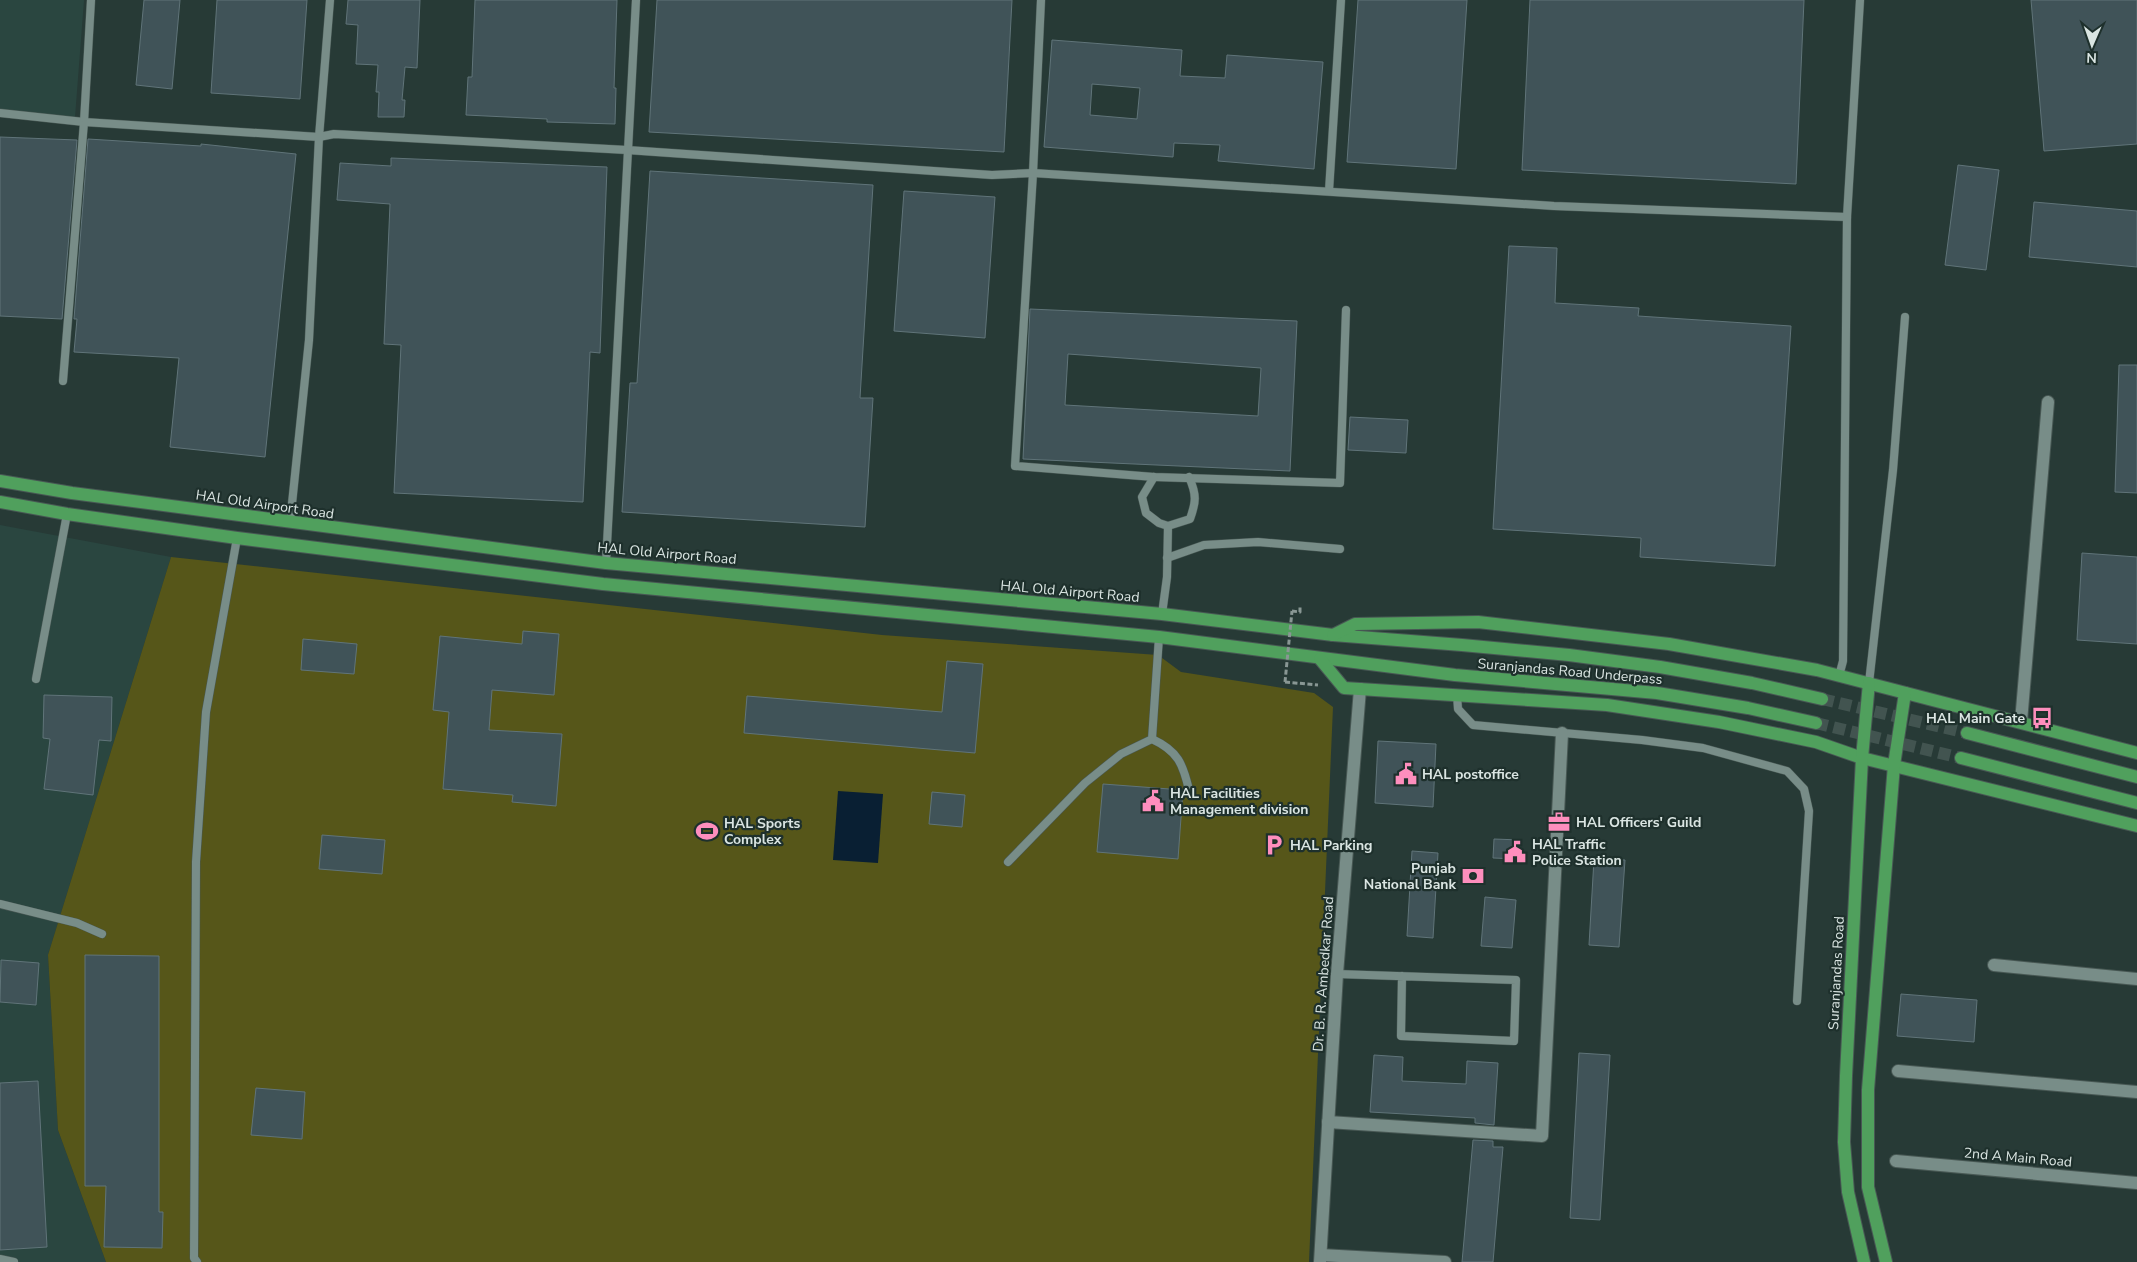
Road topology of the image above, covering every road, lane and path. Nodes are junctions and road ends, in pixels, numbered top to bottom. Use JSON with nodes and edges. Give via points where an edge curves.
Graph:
{"nodes":[{"id":1,"x":91,"y":0,"type":"edge"},
{"id":2,"x":330,"y":0,"type":"edge"},
{"id":3,"x":636,"y":0,"type":"edge"},
{"id":4,"x":1041,"y":0,"type":"edge"},
{"id":5,"x":1341,"y":0,"type":"edge"},
{"id":6,"x":1860,"y":0,"type":"edge"},
{"id":7,"x":0,"y":113,"type":"edge"},
{"id":8,"x":84,"y":122,"type":"junction"},
{"id":9,"x":320,"y":137,"type":"junction"},
{"id":10,"x":627,"y":150,"type":"junction"},
{"id":11,"x":1034,"y":173,"type":"junction"},
{"id":12,"x":1329,"y":191,"type":"junction"},
{"id":13,"x":1847,"y":216,"type":"junction"},
{"id":14,"x":1346,"y":310,"type":"dead end"},
{"id":15,"x":1905,"y":316,"type":"dead end"},
{"id":16,"x":63,"y":380,"type":"dead end"},
{"id":17,"x":2048,"y":402,"type":"dead end"},
{"id":18,"x":1154,"y":477,"type":"junction"},
{"id":19,"x":1189,"y":477,"type":"junction"},
{"id":20,"x":0,"y":481,"type":"edge"},
{"id":21,"x":0,"y":502,"type":"edge"},
{"id":22,"x":67,"y":514,"type":"junction"},
{"id":23,"x":290,"y":522,"type":"junction"},
{"id":24,"x":1168,"y":526,"type":"junction"},
{"id":25,"x":237,"y":538,"type":"junction"},
{"id":26,"x":1340,"y":549,"type":"dead end"},
{"id":27,"x":1167,"y":558,"type":"junction"},
{"id":28,"x":606,"y":563,"type":"junction"},
{"id":29,"x":1300,"y":605,"type":"dead end"},
{"id":30,"x":1162,"y":614,"type":"junction"},
{"id":31,"x":1333,"y":635,"type":"junction"},
{"id":32,"x":1159,"y":637,"type":"junction"},
{"id":33,"x":1320,"y":659,"type":"junction"},
{"id":34,"x":1839,"y":676,"type":"junction"},
{"id":35,"x":36,"y":679,"type":"dead end"},
{"id":36,"x":1868,"y":683,"type":"junction"},
{"id":37,"x":1318,"y":685,"type":"dead end"},
{"id":38,"x":1360,"y":689,"type":"junction"},
{"id":39,"x":1905,"y":693,"type":"junction"},
{"id":40,"x":1457,"y":695,"type":"junction"},
{"id":41,"x":1822,"y":699,"type":"tunnel mouth"},
{"id":42,"x":2021,"y":722,"type":"junction"},
{"id":43,"x":1816,"y":723,"type":"tunnel mouth"},
{"id":44,"x":1562,"y":732,"type":"junction"},
{"id":45,"x":1967,"y":733,"type":"tunnel mouth"},
{"id":46,"x":1152,"y":739,"type":"junction"},
{"id":47,"x":2137,"y":753,"type":"edge"},
{"id":48,"x":1862,"y":758,"type":"junction"},
{"id":49,"x":1961,"y":758,"type":"tunnel mouth"},
{"id":50,"x":1894,"y":765,"type":"junction"},
{"id":51,"x":2137,"y":776,"type":"edge"},
{"id":52,"x":1189,"y":790,"type":"dead end"},
{"id":53,"x":2137,"y":803,"type":"edge"},
{"id":54,"x":2137,"y":826,"type":"edge"},
{"id":55,"x":1008,"y":862,"type":"dead end"},
{"id":56,"x":0,"y":904,"type":"edge"},
{"id":57,"x":102,"y":934,"type":"dead end"},
{"id":58,"x":1994,"y":965,"type":"dead end"},
{"id":59,"x":1337,"y":974,"type":"junction"},
{"id":60,"x":1402,"y":976,"type":"junction"},
{"id":61,"x":2137,"y":979,"type":"edge"},
{"id":62,"x":1797,"y":1001,"type":"dead end"},
{"id":63,"x":1898,"y":1070,"type":"dead end"},
{"id":64,"x":2137,"y":1092,"type":"edge"},
{"id":65,"x":1328,"y":1122,"type":"junction"},
{"id":66,"x":1896,"y":1161,"type":"dead end"},
{"id":67,"x":2137,"y":1183,"type":"edge"},
{"id":68,"x":0,"y":1259,"type":"edge"},
{"id":69,"x":1321,"y":1259,"type":"edge"},
{"id":70,"x":14,"y":1262,"type":"edge"},
{"id":71,"x":197,"y":1262,"type":"edge"},
{"id":72,"x":1445,"y":1262,"type":"edge"},
{"id":73,"x":1864,"y":1262,"type":"edge"},
{"id":74,"x":1886,"y":1262,"type":"edge"}],
"edges":[{"from":1,"to":8,"type":"lane"},
{"from":2,"to":9,"type":"lane"},
{"from":3,"to":10,"type":"lane"},
{"from":4,"to":11,"type":"lane"},
{"from":5,"to":12,"type":"lane"},
{"from":6,"to":13,"type":"lane"},
{"from":7,"to":8,"type":"lane"},
{"from":8,"to":9,"type":"lane"},
{"from":8,"to":16,"type":"lane"},
{"from":9,"to":10,"type":"lane","via":[[334,134]]},
{"from":9,"to":23,"type":"lane","via":[[309,340]]},
{"from":10,"to":11,"type":"lane","via":[[992,175]]},
{"from":10,"to":28,"type":"lane"},
{"from":11,"to":12,"type":"lane"},
{"from":11,"to":18,"type":"lane","via":[[1015,466]]},
{"from":12,"to":13,"type":"lane","via":[[1554,206]]},
{"from":13,"to":34,"type":"lane","via":[[1843,662]]},
{"from":14,"to":19,"type":"lane","via":[[1340,483]]},
{"from":15,"to":36,"type":"lane","via":[[1893,470]]},
{"from":17,"to":42,"type":"street"},
{"from":18,"to":19,"type":"lane"},
{"from":18,"to":24,"type":"lane","via":[[1142,497],[1146,513]]},
{"from":19,"to":24,"type":"lane","via":[[1196,502],[1190,520]]},
{"from":20,"to":23,"type":"main road","name":"HAL Old Airport Road"},
{"from":21,"to":22,"type":"main road"},
{"from":22,"to":25,"type":"main road"},
{"from":22,"to":35,"type":"lane"},
{"from":23,"to":28,"type":"main road","name":"HAL Old Airport Road"},
{"from":24,"to":27,"type":"lane"},
{"from":25,"to":32,"type":"main road","via":[[603,584]]},
{"from":25,"to":71,"type":"lane","via":[[206,712],[196,862],[194,1258]]},
{"from":26,"to":27,"type":"lane","via":[[1258,542],[1204,545]]},
{"from":27,"to":30,"type":"lane"},
{"from":28,"to":30,"type":"main road","name":"HAL Old Airport Road"},
{"from":29,"to":37,"type":"path","bridge":true,"via":[[1300,612],[1292,611],[1285,682]]},
{"from":30,"to":31,"type":"main road","name":"HAL Old Airport Road"},
{"from":31,"to":34,"type":"main road","via":[[1355,624],[1478,622],[1669,644]]},
{"from":31,"to":41,"type":"main road","name":"Suranjandas Road Underpass","via":[[1462,645],[1660,667]]},
{"from":32,"to":33,"type":"main road"},
{"from":32,"to":46,"type":"lane"},
{"from":33,"to":38,"type":"main road","via":[[1344,688]]},
{"from":33,"to":43,"type":"main road","name":"Suranjandas Road Underpass","via":[[1657,693]]},
{"from":34,"to":36,"type":"main road"},
{"from":36,"to":39,"type":"main road"},
{"from":36,"to":48,"type":"main road","name":"Suranjandas Road"},
{"from":38,"to":40,"type":"main road"},
{"from":38,"to":59,"type":"street","name":"Dr. B. R. Ambedkar Road"},
{"from":39,"to":42,"type":"main road"},
{"from":39,"to":50,"type":"main road"},
{"from":40,"to":44,"type":"lane","via":[[1458,709],[1473,725]]},
{"from":40,"to":48,"type":"main road","via":[[1607,705],[1672,714],[1816,742]]},
{"from":42,"to":47,"type":"main road"},
{"from":44,"to":62,"type":"lane","via":[[1702,748],[1787,771],[1804,789],[1809,811]]},
{"from":44,"to":65,"type":"street","via":[[1542,1136]]},
{"from":45,"to":51,"type":"main road"},
{"from":46,"to":52,"type":"lane","via":[[1168,746],[1184,768]]},
{"from":46,"to":55,"type":"lane","via":[[1121,754],[1085,783]]},
{"from":48,"to":50,"type":"main road"},
{"from":48,"to":73,"type":"main road","name":"Suranjandas Road","via":[[1844,1142],[1848,1192]]},
{"from":49,"to":53,"type":"main road"},
{"from":50,"to":54,"type":"main road"},
{"from":50,"to":74,"type":"main road","via":[[1868,1090],[1868,1187]]},
{"from":56,"to":57,"type":"lane","via":[[78,924]]},
{"from":58,"to":61,"type":"street"},
{"from":59,"to":60,"type":"lane"},
{"from":59,"to":65,"type":"street","name":"Dr. B. R. Ambedkar Road"},
{"from":60,"to":60,"type":"lane","via":[[1516,980],[1514,1041],[1401,1036]]},
{"from":63,"to":64,"type":"street"},
{"from":65,"to":69,"type":"street","name":"Dr. B. R. Ambedkar Road"},
{"from":66,"to":67,"type":"street","name":"2nd A Main Road"},
{"from":68,"to":70,"type":"lane"},
{"from":69,"to":72,"type":"street"}]}
